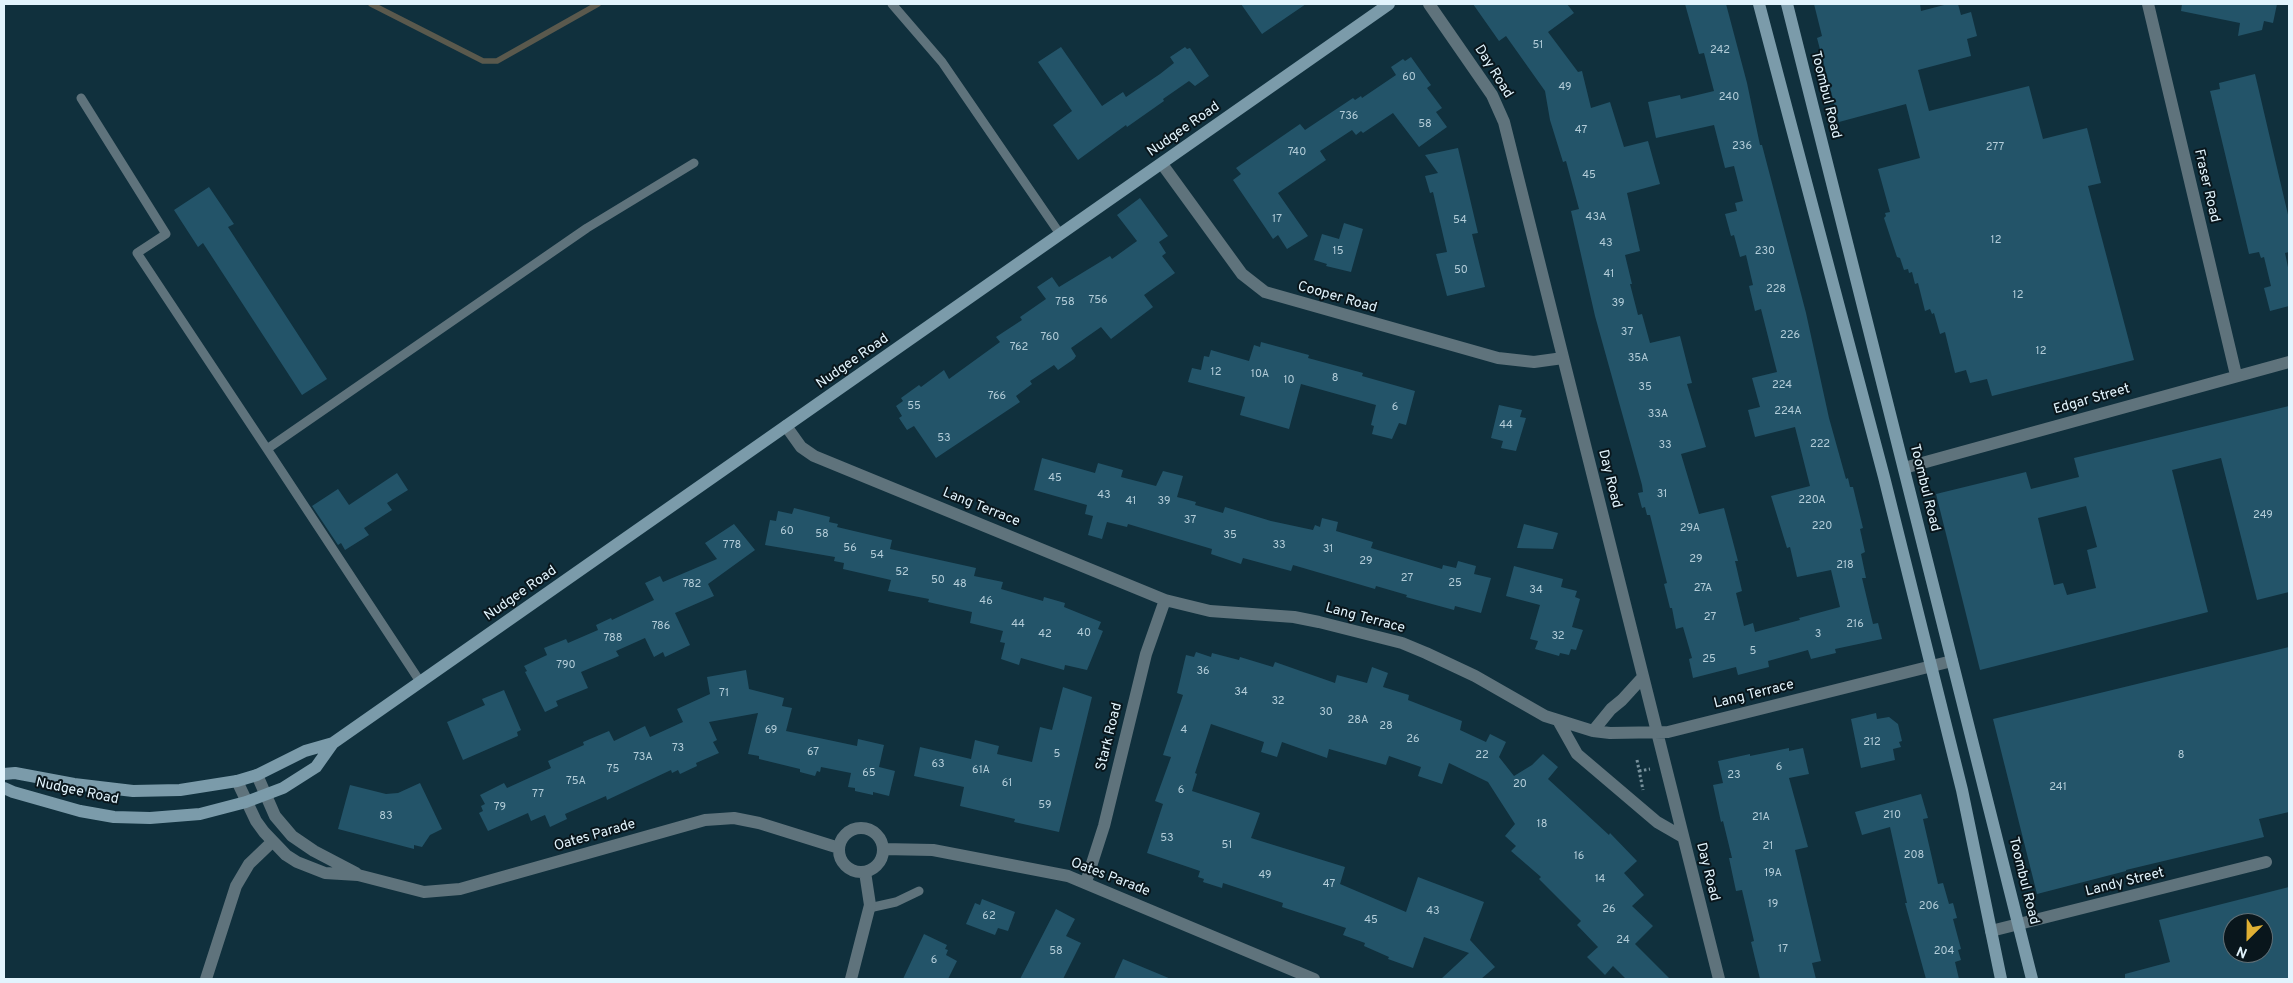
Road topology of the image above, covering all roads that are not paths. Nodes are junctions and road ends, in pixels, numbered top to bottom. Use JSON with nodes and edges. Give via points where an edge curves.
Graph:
{"nodes":[{"id":1,"x":892,"y":4,"type":"edge"},
{"id":2,"x":1389,"y":4,"type":"edge"},
{"id":3,"x":1429,"y":4,"type":"edge"},
{"id":4,"x":1759,"y":4,"type":"edge"},
{"id":5,"x":1787,"y":4,"type":"edge"},
{"id":6,"x":2148,"y":4,"type":"edge"},
{"id":7,"x":81,"y":98,"type":"dead end"},
{"id":8,"x":694,"y":163,"type":"dead end"},
{"id":9,"x":1162,"y":164,"type":"junction"},
{"id":10,"x":1060,"y":234,"type":"junction"},
{"id":11,"x":1563,"y":358,"type":"junction"},
{"id":12,"x":2289,"y":362,"type":"edge"},
{"id":13,"x":2236,"y":375,"type":"junction"},
{"id":14,"x":786,"y":426,"type":"junction"},
{"id":15,"x":267,"y":450,"type":"junction"},
{"id":16,"x":1904,"y":468,"type":"junction"},
{"id":17,"x":1165,"y":600,"type":"junction"},
{"id":18,"x":1952,"y":661,"type":"junction"},
{"id":19,"x":1931,"y":666,"type":"junction"},
{"id":20,"x":1643,"y":677,"type":"junction"},
{"id":21,"x":421,"y":683,"type":"junction"},
{"id":22,"x":1559,"y":722,"type":"junction"},
{"id":23,"x":1593,"y":731,"type":"junction"},
{"id":24,"x":1657,"y":733,"type":"junction"},
{"id":25,"x":333,"y":743,"type":"junction"},
{"id":26,"x":4,"y":774,"type":"edge"},
{"id":27,"x":257,"y":775,"type":"junction"},
{"id":28,"x":236,"y":781,"type":"junction"},
{"id":29,"x":4,"y":788,"type":"edge"},
{"id":30,"x":266,"y":796,"type":"junction"},
{"id":31,"x":246,"y":802,"type":"junction"},
{"id":32,"x":1683,"y":836,"type":"junction"},
{"id":33,"x":272,"y":842,"type":"junction"},
{"id":34,"x":839,"y":848,"type":"junction"},
{"id":35,"x":883,"y":849,"type":"junction"},
{"id":36,"x":2266,"y":862,"type":"dead end"},
{"id":37,"x":865,"y":872,"type":"junction"},
{"id":38,"x":358,"y":874,"type":"junction"},
{"id":39,"x":1086,"y":882,"type":"junction"},
{"id":40,"x":919,"y":891,"type":"dead end"},
{"id":41,"x":869,"y":908,"type":"junction"},
{"id":42,"x":2019,"y":925,"type":"junction"},
{"id":43,"x":1992,"y":931,"type":"junction"},
{"id":44,"x":206,"y":979,"type":"edge"},
{"id":45,"x":851,"y":979,"type":"edge"},
{"id":46,"x":1314,"y":979,"type":"edge"},
{"id":47,"x":1719,"y":979,"type":"edge"},
{"id":48,"x":2001,"y":979,"type":"edge"},
{"id":49,"x":2032,"y":979,"type":"edge"}],
"edges":[{"from":1,"to":10,"type":"lane","via":[[942,62]]},
{"from":2,"to":9,"type":"main road","name":"Nudgee Road"},
{"from":3,"to":11,"type":"street","name":"Day Road","via":[[1499,108]]},
{"from":4,"to":19,"type":"main road"},
{"from":5,"to":16,"type":"main road","name":"Toombul Road"},
{"from":6,"to":13,"type":"street","name":"Fraser Road"},
{"from":7,"to":15,"type":"lane","via":[[166,234],[137,253]]},
{"from":8,"to":15,"type":"lane","via":[[579,233]]},
{"from":9,"to":10,"type":"main road","name":"Nudgee Road"},
{"from":9,"to":11,"type":"street","name":"Cooper Road","via":[[1242,274],[1265,292],[1498,358],[1538,362]]},
{"from":10,"to":14,"type":"main road","name":"Nudgee Road"},
{"from":11,"to":20,"type":"street","name":"Day Road"},
{"from":12,"to":13,"type":"street","name":"Edgar Street"},
{"from":13,"to":16,"type":"street","name":"Edgar Street"},
{"from":14,"to":17,"type":"street","name":"Lang Terrace","via":[[801,447],[814,456]]},
{"from":14,"to":21,"type":"main road","name":"Nudgee Road"},
{"from":15,"to":21,"type":"lane"},
{"from":16,"to":18,"type":"main road","name":"Toombul Road"},
{"from":17,"to":22,"type":"street","name":"Lang Terrace","via":[[1210,611],[1294,617],[1402,643],[1475,676]]},
{"from":17,"to":39,"type":"street","name":"Stark Road","via":[[1146,654],[1104,826]]},
{"from":18,"to":19,"type":"street","name":"Lang Terrace"},
{"from":18,"to":42,"type":"main road","name":"Toombul Road"},
{"from":19,"to":24,"type":"street","name":"Lang Terrace"},
{"from":19,"to":43,"type":"main road"},
{"from":20,"to":23,"type":"street"},
{"from":20,"to":24,"type":"street","name":"Day Road"},
{"from":21,"to":25,"type":"main road","name":"Nudgee Road"},
{"from":22,"to":23,"type":"street","name":"Lang Terrace"},
{"from":22,"to":32,"type":"street","via":[[1577,754],[1657,822]]},
{"from":23,"to":24,"type":"street","name":"Lang Terrace"},
{"from":24,"to":32,"type":"street","name":"Day Road"},
{"from":25,"to":27,"type":"main road","name":"Nudgee Road","via":[[306,750]]},
{"from":25,"to":30,"type":"main road","name":"Nudgee Road","via":[[316,767]]},
{"from":26,"to":28,"type":"main road","name":"Nudgee Road","via":[[133,791],[180,790]]},
{"from":27,"to":28,"type":"main road","name":"Nudgee Road"},
{"from":27,"to":30,"type":"street","name":"Oates Parade"},
{"from":28,"to":31,"type":"street","name":"Oates Parade"},
{"from":29,"to":31,"type":"main road","name":"Nudgee Road","via":[[80,811],[114,817],[200,814]]},
{"from":30,"to":31,"type":"main road","name":"Nudgee Road"},
{"from":30,"to":38,"type":"street","name":"Oates Parade","via":[[277,818],[292,836]]},
{"from":31,"to":33,"type":"street","name":"Oates Parade"},
{"from":32,"to":47,"type":"street","name":"Day Road"},
{"from":33,"to":38,"type":"street","name":"Oates Parade","via":[[286,855],[311,868],[325,873]]},
{"from":33,"to":44,"type":"street","via":[[249,864],[236,886]]},
{"from":34,"to":35,"type":"street","via":[[845,835],[858,828],[878,836]]},
{"from":34,"to":37,"type":"street","via":[[839,855],[846,866]]},
{"from":34,"to":38,"type":"street","name":"Oates Parade","via":[[734,818],[705,820],[453,890],[424,892]]},
{"from":35,"to":37,"type":"street","via":[[880,862]]},
{"from":35,"to":39,"type":"street","name":"Oates Parade","via":[[933,850],[1048,871]]},
{"from":36,"to":42,"type":"street","name":"Landy Street"},
{"from":37,"to":41,"type":"street"},
{"from":39,"to":46,"type":"street","name":"Oates Parade"},
{"from":40,"to":41,"type":"lane","via":[[896,902]]},
{"from":41,"to":45,"type":"street"},
{"from":42,"to":43,"type":"street","name":"Landy Street"},
{"from":42,"to":49,"type":"main road","name":"Toombul Road"},
{"from":43,"to":48,"type":"main road"}]}
